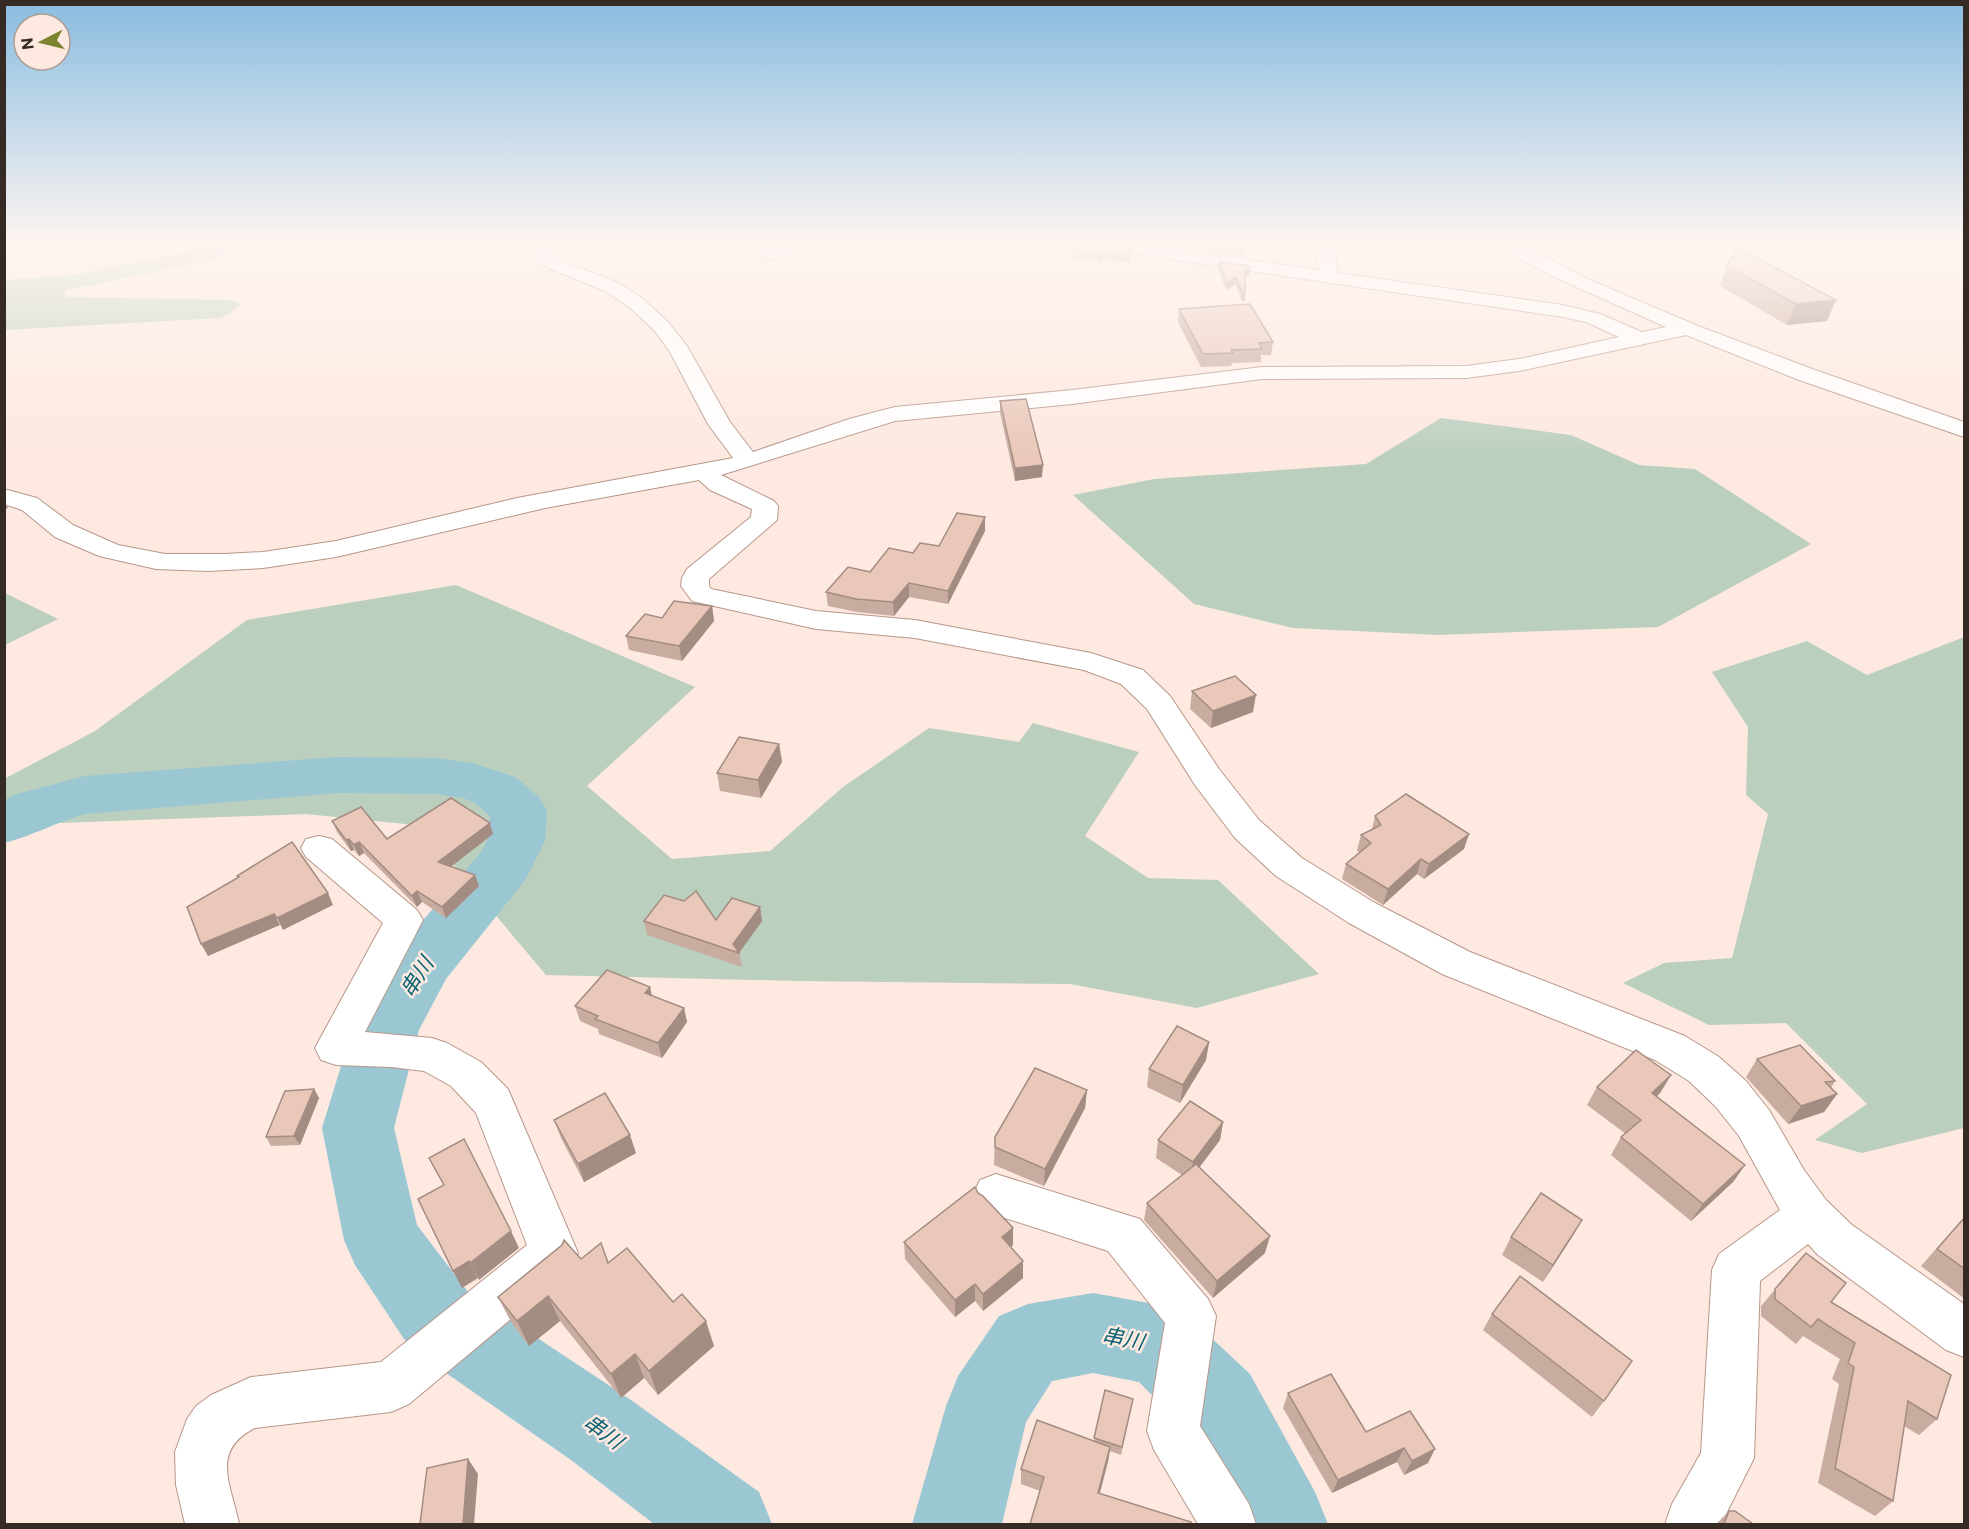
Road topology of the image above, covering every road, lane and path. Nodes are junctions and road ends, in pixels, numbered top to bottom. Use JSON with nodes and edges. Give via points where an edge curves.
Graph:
{"nodes":[{"id":1,"x":648,"y":314,"type":"edge"},
{"id":2,"x":1577,"y":314,"type":"edge"},
{"id":3,"x":1653,"y":314,"type":"edge"},
{"id":4,"x":1687,"y":329,"type":"junction"},
{"id":5,"x":1640,"y":339,"type":"junction"},
{"id":6,"x":1965,"y":430,"type":"edge"},
{"id":7,"x":748,"y":461,"type":"junction"},
{"id":8,"x":706,"y":473,"type":"junction"},
{"id":9,"x":4,"y":496,"type":"edge"},
{"id":10,"x":319,"y":848,"type":"dead end"},
{"id":11,"x":996,"y":1195,"type":"dead end"},
{"id":12,"x":1810,"y":1215,"type":"junction"},
{"id":13,"x":1965,"y":1333,"type":"edge"},
{"id":14,"x":212,"y":1524,"type":"edge"},
{"id":15,"x":1229,"y":1524,"type":"edge"},
{"id":16,"x":1692,"y":1524,"type":"edge"}],
"edges":[{"from":1,"to":7,"type":"street","via":[[680,350],[720,424]]},
{"from":2,"to":5,"type":"street"},
{"from":3,"to":4,"type":"street"},
{"from":4,"to":5,"type":"street"},
{"from":4,"to":6,"type":"street","via":[[1758,358]]},
{"from":5,"to":7,"type":"street","via":[[1466,372],[1262,374],[1072,398],[895,414]]},
{"from":7,"to":8,"type":"street"},
{"from":8,"to":9,"type":"street","via":[[518,506],[307,555],[218,562],[156,561],[115,553],[61,529],[30,504]]},
{"from":8,"to":12,"type":"street","via":[[719,487],[758,501],[765,506],[766,513],[764,520],[697,575],[695,589],[702,595],[816,620],[915,629],[1091,662],[1132,677],[1159,703],[1207,777],[1247,829],[1289,867],[1362,913],[1456,963],[1670,1048],[1704,1069],[1754,1123]]},
{"from":10,"to":14,"type":"street","via":[[404,920],[336,1048],[432,1055],[466,1074],[493,1102],[554,1253],[391,1386],[251,1403],[230,1411],[212,1426],[200,1458]]},
{"from":11,"to":15,"type":"street","via":[[1123,1234],[1191,1316],[1173,1431]]},
{"from":12,"to":13,"type":"street","via":[[1835,1239]]},
{"from":12,"to":16,"type":"street","via":[[1736,1270],[1727,1458]]}]}
